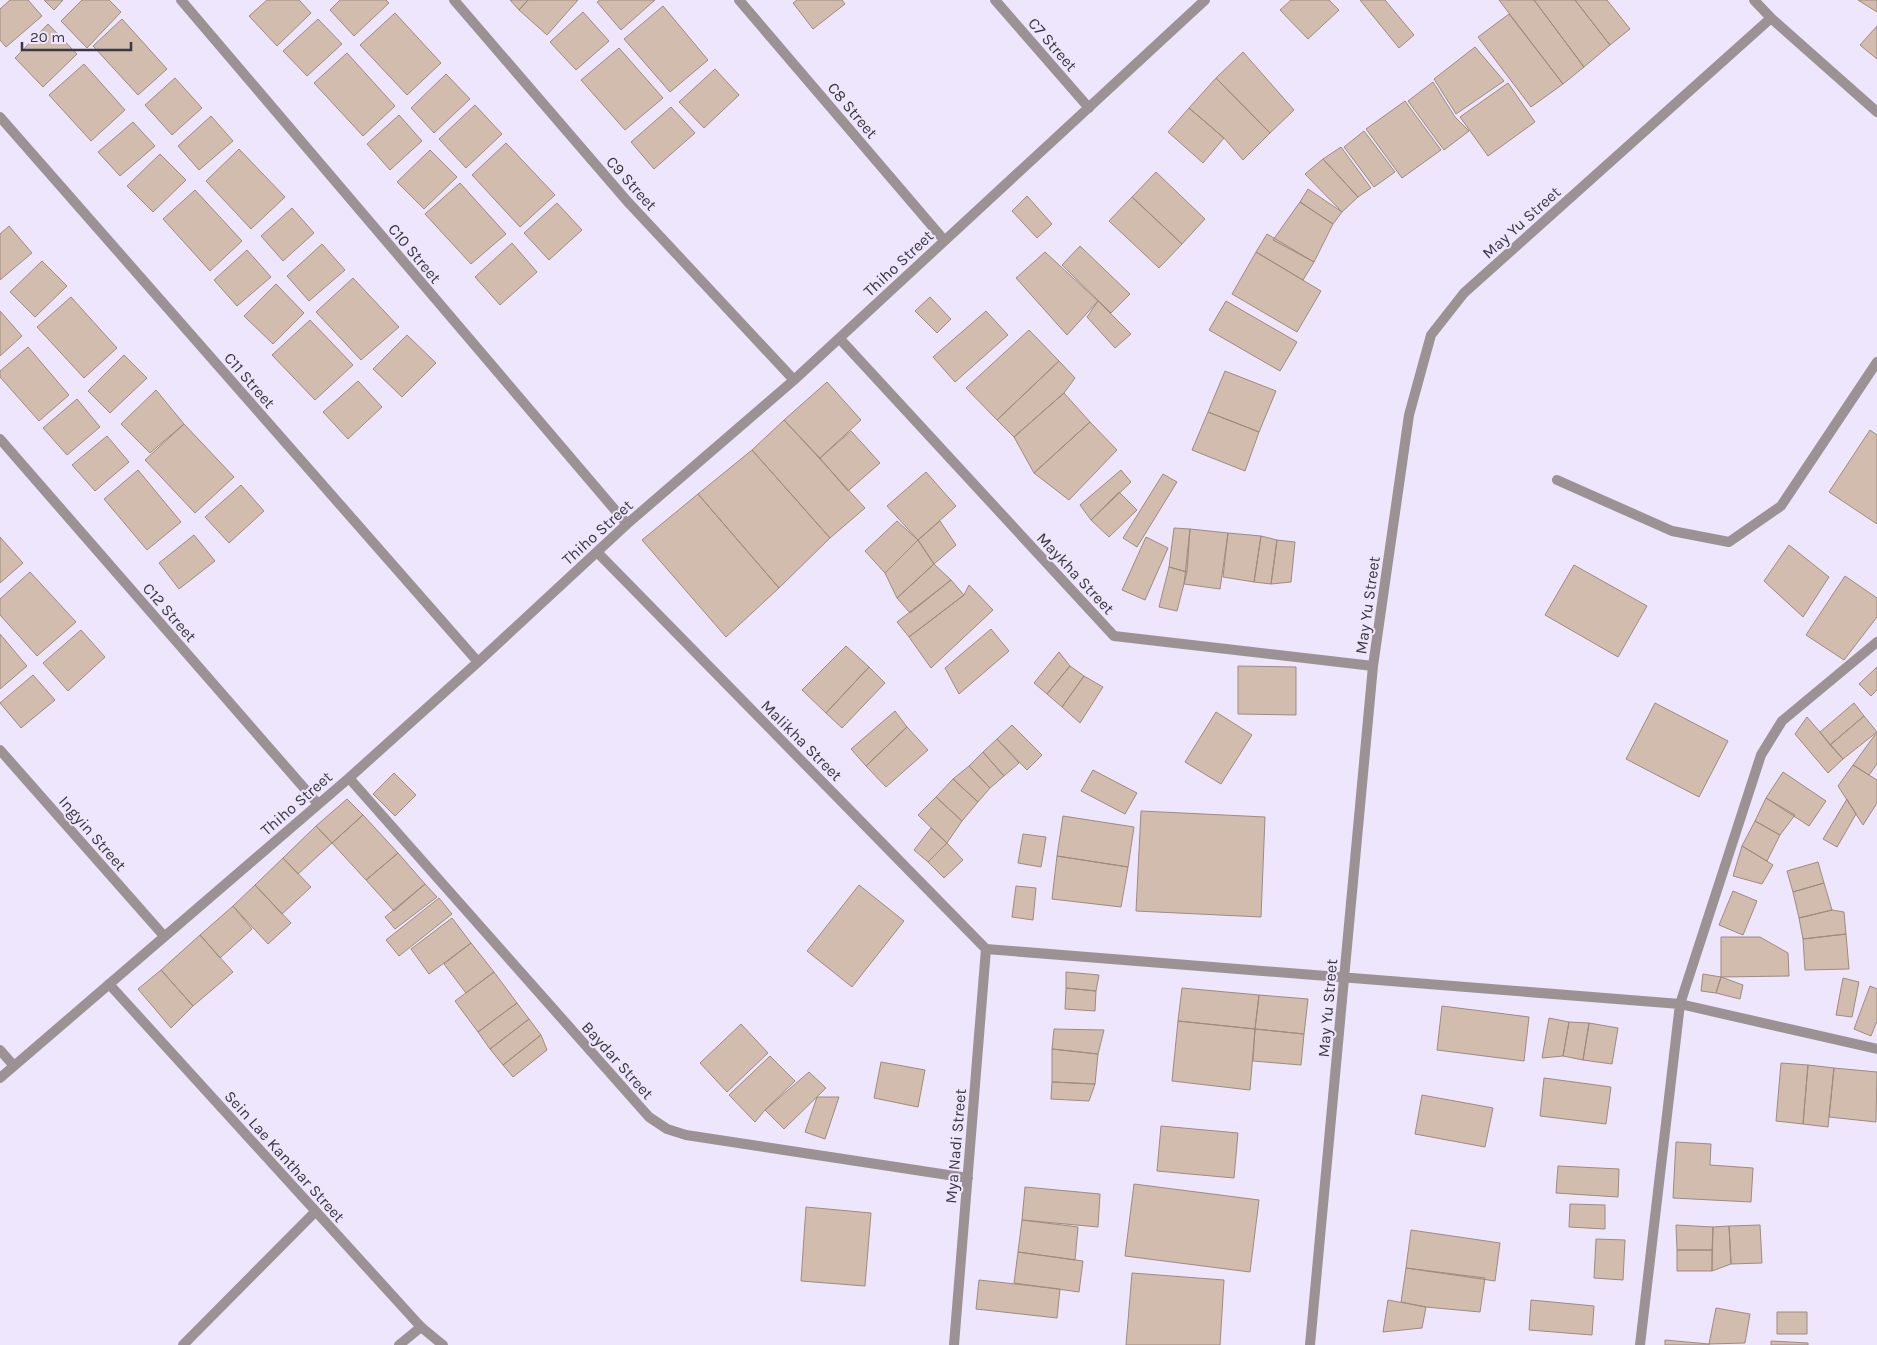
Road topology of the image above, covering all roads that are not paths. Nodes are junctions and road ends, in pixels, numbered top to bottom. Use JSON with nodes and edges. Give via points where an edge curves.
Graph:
{"nodes":[{"id":1,"x":181,"y":0,"type":"edge"},
{"id":2,"x":454,"y":0,"type":"edge"},
{"id":3,"x":739,"y":0,"type":"edge"},
{"id":4,"x":995,"y":0,"type":"edge"},
{"id":5,"x":1205,"y":0,"type":"edge"},
{"id":6,"x":1754,"y":0,"type":"edge"},
{"id":7,"x":1771,"y":18,"type":"junction"},
{"id":8,"x":1089,"y":108,"type":"junction"},
{"id":9,"x":1877,"y":112,"type":"edge"},
{"id":10,"x":0,"y":117,"type":"edge"},
{"id":11,"x":944,"y":240,"type":"junction"},
{"id":12,"x":840,"y":339,"type":"junction"},
{"id":13,"x":1877,"y":362,"type":"edge"},
{"id":14,"x":794,"y":380,"type":"junction"},
{"id":15,"x":0,"y":439,"type":"edge"},
{"id":16,"x":1557,"y":480,"type":"dead end"},
{"id":17,"x":627,"y":524,"type":"junction"},
{"id":18,"x":596,"y":552,"type":"junction"},
{"id":19,"x":1877,"y":642,"type":"edge"},
{"id":20,"x":478,"y":662,"type":"junction"},
{"id":21,"x":1373,"y":666,"type":"junction"},
{"id":22,"x":0,"y":750,"type":"edge"},
{"id":23,"x":349,"y":778,"type":"junction"},
{"id":24,"x":318,"y":804,"type":"junction"},
{"id":25,"x":164,"y":936,"type":"junction"},
{"id":26,"x":986,"y":949,"type":"junction"},
{"id":27,"x":1345,"y":977,"type":"junction"},
{"id":28,"x":109,"y":984,"type":"junction"},
{"id":29,"x":1680,"y":1004,"type":"junction"},
{"id":30,"x":1877,"y":1049,"type":"edge"},
{"id":31,"x":0,"y":1050,"type":"edge"},
{"id":32,"x":14,"y":1066,"type":"junction"},
{"id":33,"x":0,"y":1078,"type":"edge"},
{"id":34,"x":968,"y":1178,"type":"junction"},
{"id":35,"x":316,"y":1212,"type":"junction"},
{"id":36,"x":421,"y":1327,"type":"junction"},
{"id":37,"x":184,"y":1345,"type":"edge"},
{"id":38,"x":399,"y":1345,"type":"edge"},
{"id":39,"x":442,"y":1345,"type":"edge"},
{"id":40,"x":954,"y":1345,"type":"edge"},
{"id":41,"x":1310,"y":1345,"type":"edge"},
{"id":42,"x":1640,"y":1345,"type":"edge"}],
"edges":[{"from":1,"to":17,"type":"street","name":"C10 Street"},
{"from":2,"to":14,"type":"street","name":"C9 Street","via":[[627,201]]},
{"from":3,"to":11,"type":"street","name":"C8 Street"},
{"from":4,"to":8,"type":"street","name":"C7 Street"},
{"from":5,"to":8,"type":"street","name":"Thiho Street"},
{"from":6,"to":7,"type":"street"},
{"from":7,"to":9,"type":"street"},
{"from":7,"to":21,"type":"street","name":"May Yu Street","via":[[1464,293],[1431,335],[1409,415]]},
{"from":8,"to":11,"type":"street","name":"Thiho Street"},
{"from":10,"to":20,"type":"street","name":"C11 Street"},
{"from":11,"to":12,"type":"street","name":"Thiho Street"},
{"from":12,"to":14,"type":"street","name":"Thiho Street"},
{"from":12,"to":21,"type":"street","name":"Maykha Street","via":[[1114,636]]},
{"from":13,"to":16,"type":"street","via":[[1781,506],[1729,542],[1672,531]]},
{"from":14,"to":17,"type":"street","name":"Thiho Street"},
{"from":15,"to":24,"type":"street","name":"C12 Street"},
{"from":17,"to":18,"type":"street","name":"Thiho Street"},
{"from":18,"to":20,"type":"street","name":"Thiho Street"},
{"from":18,"to":26,"type":"street","name":"Malikha Street"},
{"from":19,"to":29,"type":"street","via":[[1782,722],[1762,755]]},
{"from":20,"to":23,"type":"street","name":"Thiho Street"},
{"from":21,"to":27,"type":"street","name":"May Yu Street"},
{"from":22,"to":25,"type":"street","name":"Ingyin Street"},
{"from":23,"to":24,"type":"street","name":"Thiho Street"},
{"from":23,"to":34,"type":"street","name":"Baydar Street","via":[[649,1117],[667,1129],[686,1135]]},
{"from":24,"to":25,"type":"street","name":"Thiho Street"},
{"from":25,"to":28,"type":"street","name":"Thiho Street"},
{"from":26,"to":27,"type":"street"},
{"from":26,"to":34,"type":"street","name":"Mya Nadi Street"},
{"from":27,"to":29,"type":"street"},
{"from":27,"to":41,"type":"street","name":"May Yu Street"},
{"from":28,"to":32,"type":"street","name":"Thiho Street"},
{"from":28,"to":35,"type":"street","name":"Sein Lae Kanthar Street"},
{"from":29,"to":30,"type":"street"},
{"from":29,"to":42,"type":"street"},
{"from":31,"to":32,"type":"street"},
{"from":32,"to":33,"type":"street","name":"Thiho Street"},
{"from":34,"to":40,"type":"street","name":"Mya Nadi Street"},
{"from":35,"to":36,"type":"street","name":"Sein Lae Kanthar Street"},
{"from":35,"to":37,"type":"street"},
{"from":36,"to":38,"type":"street"},
{"from":36,"to":39,"type":"street","name":"Sein Lae Kanthar Street"}]}
